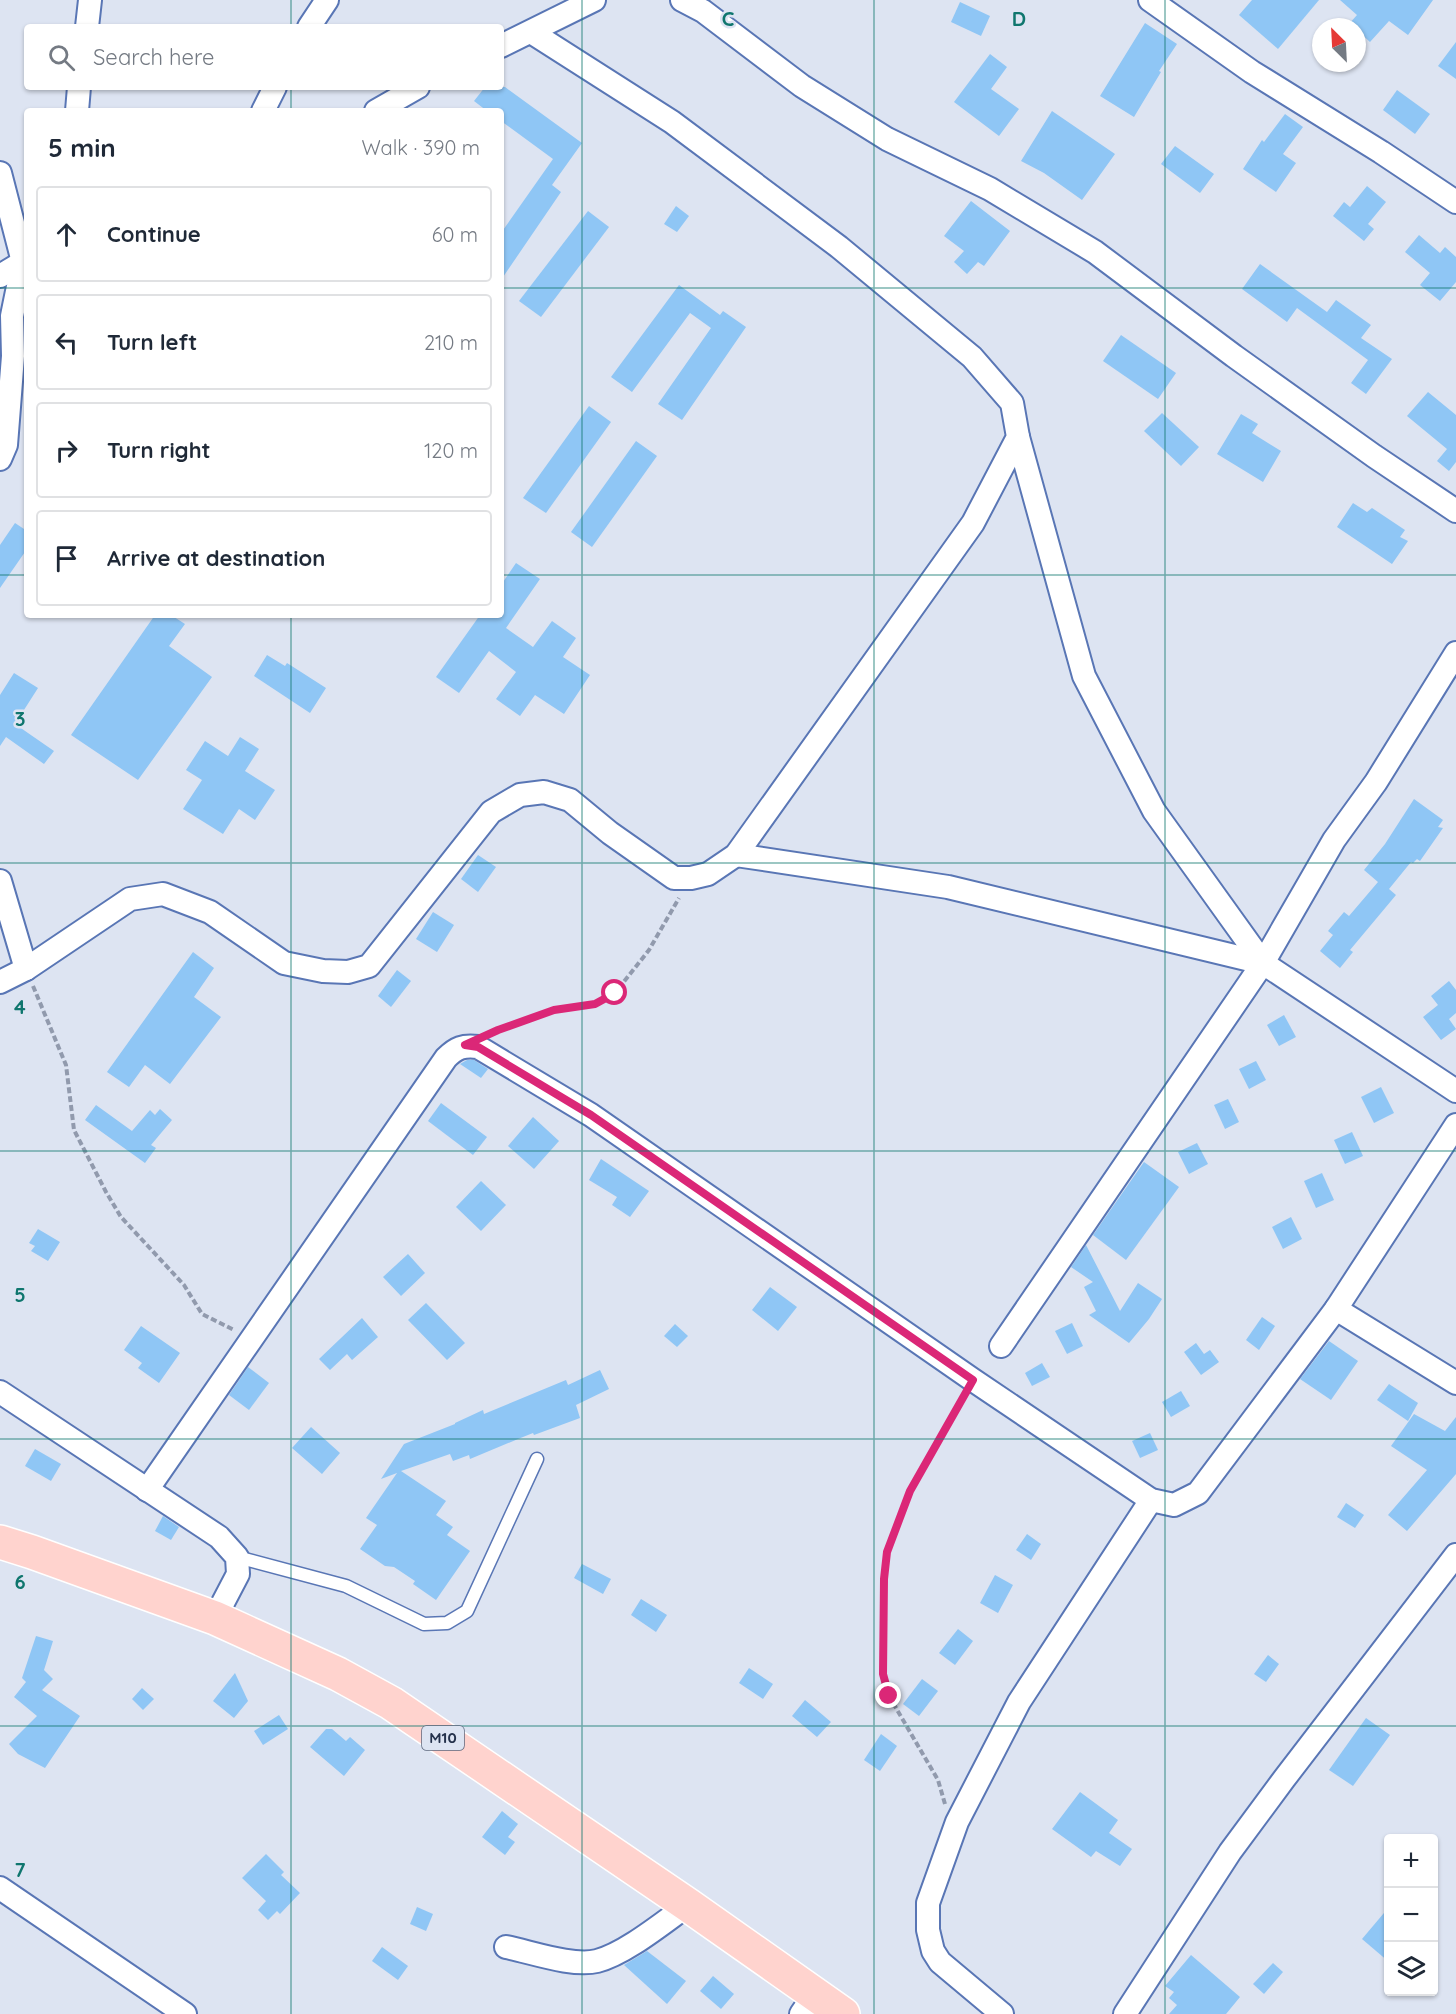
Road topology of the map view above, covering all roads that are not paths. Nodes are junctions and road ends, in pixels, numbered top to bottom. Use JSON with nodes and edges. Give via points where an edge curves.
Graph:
{"nodes":[{"id":1,"x":90,"y":0,"type":"edge"},
{"id":2,"x":327,"y":0,"type":"edge"},
{"id":3,"x":594,"y":0,"type":"edge"},
{"id":4,"x":682,"y":0,"type":"edge"},
{"id":5,"x":1150,"y":0,"type":"edge"},
{"id":6,"x":87,"y":24,"type":"edge"},
{"id":7,"x":311,"y":24,"type":"edge"},
{"id":8,"x":531,"y":32,"type":"junction"},
{"id":9,"x":504,"y":45,"type":"edge"},
{"id":10,"x":79,"y":90,"type":"edge"},
{"id":11,"x":274,"y":90,"type":"edge"},
{"id":12,"x":413,"y":90,"type":"edge"},
{"id":13,"x":77,"y":108,"type":"edge"},
{"id":14,"x":264,"y":108,"type":"edge"},
{"id":15,"x":381,"y":108,"type":"edge"},
{"id":16,"x":0,"y":173,"type":"edge"},
{"id":17,"x":1456,"y":202,"type":"edge"},
{"id":18,"x":24,"y":254,"type":"edge"},
{"id":19,"x":24,"y":259,"type":"edge"},
{"id":20,"x":24,"y":262,"type":"edge"},
{"id":21,"x":0,"y":276,"type":"edge"},
{"id":22,"x":24,"y":433,"type":"edge"},
{"id":23,"x":1018,"y":437,"type":"junction"},
{"id":24,"x":3,"y":452,"type":"edge"},
{"id":25,"x":1456,"y":511,"type":"edge"},
{"id":26,"x":1456,"y":653,"type":"edge"},
{"id":27,"x":736,"y":855,"type":"junction"},
{"id":28,"x":0,"y":881,"type":"edge"},
{"id":29,"x":1263,"y":963,"type":"junction"},
{"id":30,"x":26,"y":969,"type":"junction"},
{"id":31,"x":0,"y":982,"type":"edge"},
{"id":32,"x":1456,"y":1091,"type":"edge"},
{"id":33,"x":1456,"y":1125,"type":"edge"},
{"id":34,"x":1336,"y":1309,"type":"junction"},
{"id":35,"x":1001,"y":1346,"type":"dead end"},
{"id":36,"x":1456,"y":1383,"type":"edge"},
{"id":37,"x":0,"y":1392,"type":"edge"},
{"id":38,"x":537,"y":1460,"type":"dead end"},
{"id":39,"x":147,"y":1490,"type":"junction"},
{"id":40,"x":1150,"y":1500,"type":"junction"},
{"id":41,"x":0,"y":1542,"type":"edge"},
{"id":42,"x":1456,"y":1555,"type":"edge"},
{"id":43,"x":237,"y":1557,"type":"junction"},
{"id":44,"x":215,"y":1618,"type":"junction"},
{"id":45,"x":0,"y":1888,"type":"edge"},
{"id":46,"x":688,"y":1905,"type":"junction"},
{"id":47,"x":506,"y":1947,"type":"dead end"},
{"id":48,"x":808,"y":2004,"type":"edge"},
{"id":49,"x":185,"y":2014,"type":"edge"},
{"id":50,"x":843,"y":2014,"type":"edge"},
{"id":51,"x":1002,"y":2014,"type":"edge"},
{"id":52,"x":1125,"y":2014,"type":"edge"}],
"edges":[{"from":1,"to":6,"type":"street"},
{"from":2,"to":7,"type":"street"},
{"from":3,"to":8,"type":"street"},
{"from":4,"to":25,"type":"street","via":[[703,11],[802,86],[878,134],[990,189],[1095,252],[1243,363]]},
{"from":5,"to":17,"type":"street","via":[[1252,72]]},
{"from":8,"to":9,"type":"street"},
{"from":8,"to":23,"type":"street","via":[[672,122],[839,247],[972,357],[1012,403]]},
{"from":10,"to":13,"type":"street"},
{"from":11,"to":14,"type":"street"},
{"from":12,"to":15,"type":"street"},
{"from":16,"to":18,"type":"street"},
{"from":19,"to":21,"type":"street"},
{"from":20,"to":24,"type":"street","via":[[12,316],[13,356]]},
{"from":22,"to":24,"type":"street"},
{"from":23,"to":27,"type":"street","via":[[973,523]]},
{"from":23,"to":29,"type":"street","via":[[1084,676],[1154,811]]},
{"from":26,"to":29,"type":"street","via":[[1376,782],[1334,840]]},
{"from":27,"to":29,"type":"street","via":[[948,887]]},
{"from":27,"to":30,"type":"street","via":[[708,874],[674,878],[570,800],[544,792],[520,795],[491,812],[369,966],[348,972],[284,963],[210,912],[163,894],[130,900]]},
{"from":28,"to":30,"type":"street"},
{"from":29,"to":32,"type":"street"},
{"from":29,"to":35,"type":"street"},
{"from":30,"to":31,"type":"street"},
{"from":33,"to":34,"type":"street"},
{"from":34,"to":36,"type":"street"},
{"from":34,"to":40,"type":"street","via":[[1198,1493],[1174,1505]]},
{"from":37,"to":39,"type":"street"},
{"from":38,"to":43,"type":"lane","via":[[467,1611],[447,1623],[424,1624],[346,1586]]},
{"from":39,"to":40,"type":"street","via":[[446,1058],[465,1045],[478,1047],[591,1115]]},
{"from":39,"to":43,"type":"street","via":[[219,1537]]},
{"from":40,"to":51,"type":"street","via":[[1019,1702],[957,1822],[928,1903],[928,1930],[940,1962]]},
{"from":41,"to":44,"type":"main road","number":"M10"},
{"from":42,"to":52,"type":"street","via":[[1230,1852]]},
{"from":43,"to":44,"type":"street","via":[[238,1574]]},
{"from":44,"to":46,"type":"main road","number":"M10","via":[[392,1703]]},
{"from":45,"to":49,"type":"street"},
{"from":46,"to":47,"type":"street","via":[[623,1949],[597,1961],[564,1960]]},
{"from":46,"to":48,"type":"main road","number":"M10"},
{"from":48,"to":50,"type":"main road","number":"M10"}]}
